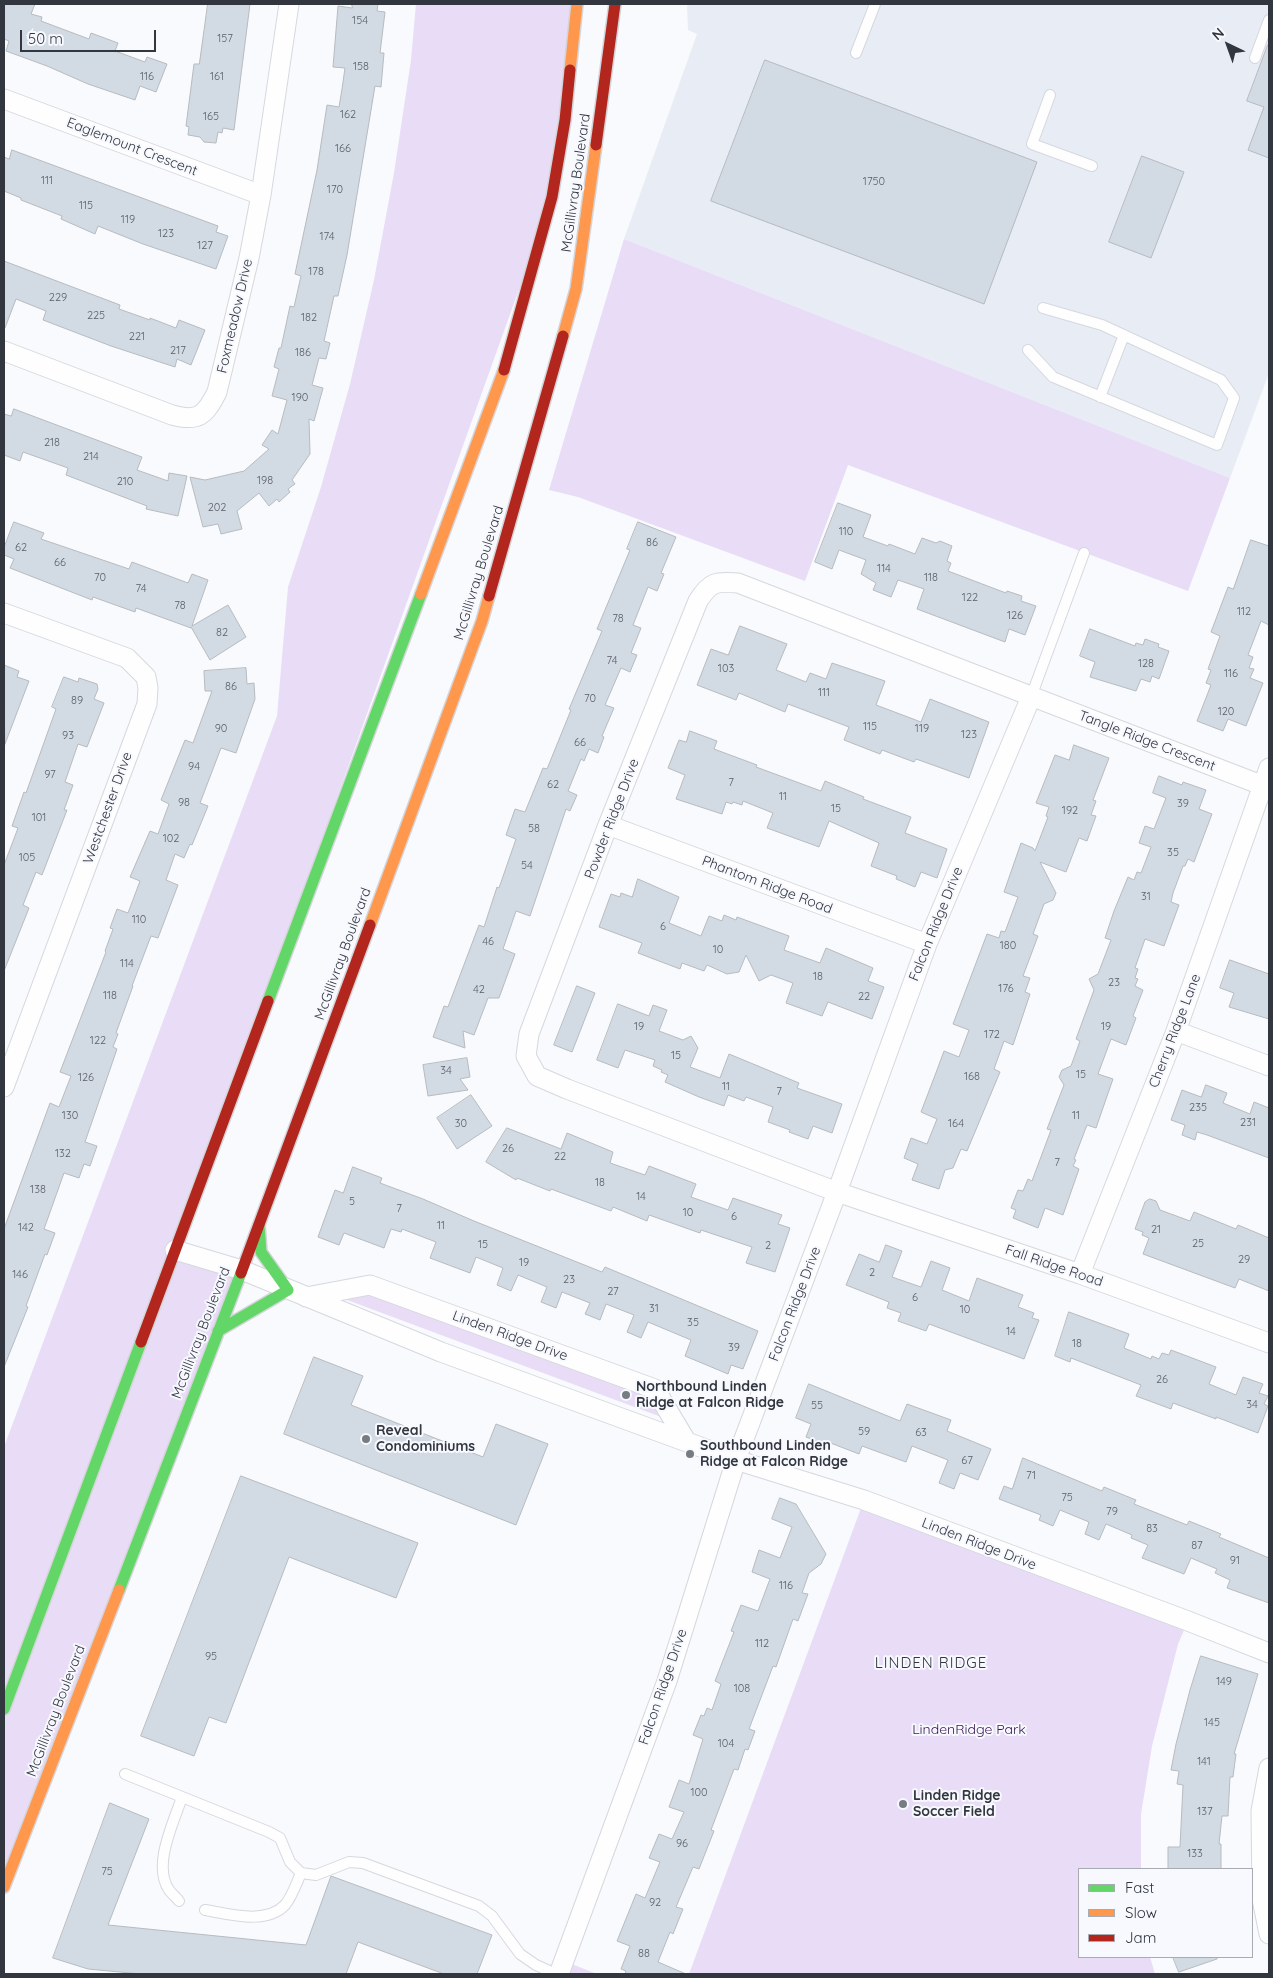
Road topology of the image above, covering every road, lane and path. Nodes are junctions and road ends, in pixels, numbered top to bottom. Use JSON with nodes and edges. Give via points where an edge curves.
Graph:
{"nodes":[{"id":1,"x":289,"y":4,"type":"edge"},
{"id":2,"x":577,"y":4,"type":"edge"},
{"id":3,"x":615,"y":4,"type":"edge"},
{"id":4,"x":875,"y":4,"type":"edge"},
{"id":5,"x":1269,"y":20,"type":"edge"},
{"id":6,"x":856,"y":53,"type":"dead end"},
{"id":7,"x":1255,"y":58,"type":"dead end"},
{"id":8,"x":1050,"y":95,"type":"dead end"},
{"id":9,"x":4,"y":99,"type":"edge"},
{"id":10,"x":1092,"y":166,"type":"dead end"},
{"id":11,"x":261,"y":195,"type":"junction"},
{"id":12,"x":1043,"y":308,"type":"dead end"},
{"id":13,"x":1124,"y":335,"type":"junction"},
{"id":14,"x":1028,"y":350,"type":"dead end"},
{"id":15,"x":4,"y":351,"type":"edge"},
{"id":16,"x":1100,"y":397,"type":"junction"},
{"id":17,"x":1084,"y":553,"type":"dead end"},
{"id":18,"x":4,"y":612,"type":"edge"},
{"id":19,"x":1031,"y":697,"type":"junction"},
{"id":20,"x":1269,"y":768,"type":"edge"},
{"id":21,"x":1266,"y":787,"type":"edge"},
{"id":22,"x":608,"y":825,"type":"junction"},
{"id":23,"x":926,"y":944,"type":"junction"},
{"id":24,"x":1176,"y":1031,"type":"junction"},
{"id":25,"x":1269,"y":1066,"type":"edge"},
{"id":26,"x":4,"y":1087,"type":"edge"},
{"id":27,"x":837,"y":1192,"type":"junction"},
{"id":28,"x":259,"y":1223,"type":"junction"},
{"id":29,"x":175,"y":1250,"type":"junction"},
{"id":30,"x":242,"y":1270,"type":"junction"},
{"id":31,"x":1080,"y":1274,"type":"junction"},
{"id":32,"x":288,"y":1290,"type":"junction"},
{"id":33,"x":306,"y":1297,"type":"junction"},
{"id":34,"x":218,"y":1331,"type":"junction"},
{"id":35,"x":1269,"y":1344,"type":"edge"},
{"id":36,"x":686,"y":1441,"type":"junction"},
{"id":37,"x":736,"y":1460,"type":"junction"},
{"id":38,"x":1269,"y":1653,"type":"edge"},
{"id":39,"x":4,"y":1709,"type":"edge"},
{"id":40,"x":1269,"y":1768,"type":"edge"},
{"id":41,"x":124,"y":1774,"type":"dead end"},
{"id":42,"x":182,"y":1797,"type":"junction"},
{"id":43,"x":301,"y":1873,"type":"junction"},
{"id":44,"x":4,"y":1887,"type":"edge"},
{"id":45,"x":179,"y":1901,"type":"dead end"},
{"id":46,"x":205,"y":1910,"type":"dead end"},
{"id":47,"x":1269,"y":1934,"type":"edge"},
{"id":48,"x":558,"y":1974,"type":"edge"}],
"edges":[{"from":1,"to":11,"type":"street","name":"Foxmeadow Drive"},
{"from":2,"to":29,"type":"main road","name":"McGillivray Boulevard","via":[[565,120],[552,197],[502,376]]},
{"from":3,"to":28,"type":"main road","name":"McGillivray Boulevard","via":[[576,289],[485,611]]},
{"from":4,"to":6,"type":"lane"},
{"from":5,"to":7,"type":"lane"},
{"from":8,"to":10,"type":"lane","via":[[1032,144]]},
{"from":9,"to":11,"type":"street","name":"Eaglemount Crescent"},
{"from":11,"to":15,"type":"street","name":"Foxmeadow Drive","via":[[217,392],[210,407],[200,416],[187,419],[172,415]]},
{"from":12,"to":13,"type":"lane","via":[[1102,325]]},
{"from":13,"to":16,"type":"lane"},
{"from":13,"to":16,"type":"lane","via":[[1221,380],[1234,398],[1217,445]]},
{"from":14,"to":16,"type":"lane","via":[[1053,377]]},
{"from":17,"to":19,"type":"lane"},
{"from":18,"to":26,"type":"street","name":"Westchester Drive","via":[[128,658],[146,677],[148,688],[147,704]]},
{"from":19,"to":21,"type":"street","name":"Tangle Ridge Crescent"},
{"from":19,"to":22,"type":"street","name":"Powder Ridge Drive","via":[[738,583],[720,581],[706,588],[698,601]]},
{"from":19,"to":23,"type":"street","name":"Falcon Ridge Drive"},
{"from":20,"to":21,"type":"street"},
{"from":21,"to":24,"type":"street","name":"Cherry Ridge Lane"},
{"from":22,"to":23,"type":"street","name":"Phantom Ridge Road"},
{"from":22,"to":27,"type":"street","name":"Powder Ridge Drive","via":[[529,1034],[526,1056],[537,1076]]},
{"from":23,"to":27,"type":"street","name":"Falcon Ridge Drive"},
{"from":24,"to":25,"type":"street"},
{"from":24,"to":31,"type":"street","name":"Cherry Ridge Lane"},
{"from":27,"to":31,"type":"street","name":"Fall Ridge Road"},
{"from":27,"to":37,"type":"street","name":"Falcon Ridge Drive"},
{"from":28,"to":30,"type":"main road","name":"McGillivray Boulevard"},
{"from":28,"to":32,"type":"main road","via":[[261,1252]]},
{"from":29,"to":30,"type":"street","name":"Linden Ridge Drive"},
{"from":29,"to":39,"type":"main road","name":"McGillivray Boulevard"},
{"from":30,"to":32,"type":"street","name":"Linden Ridge Drive"},
{"from":30,"to":34,"type":"main road","name":"McGillivray Boulevard"},
{"from":31,"to":35,"type":"street","name":"Fall Ridge Road"},
{"from":32,"to":33,"type":"street","name":"Linden Ridge Drive"},
{"from":32,"to":34,"type":"main road"},
{"from":33,"to":36,"type":"street","name":"Linden Ridge Drive","via":[[441,1352]]},
{"from":33,"to":36,"type":"street","name":"Linden Ridge Drive","via":[[370,1285],[656,1389]]},
{"from":34,"to":44,"type":"main road","name":"McGillivray Boulevard"},
{"from":36,"to":37,"type":"street","name":"Linden Ridge Drive"},
{"from":37,"to":38,"type":"street","name":"Linden Ridge Drive","via":[[864,1500]]},
{"from":37,"to":48,"type":"street","name":"Falcon Ridge Drive","via":[[667,1681]]},
{"from":40,"to":47,"type":"street","via":[[1261,1811],[1262,1899]]},
{"from":41,"to":42,"type":"lane"},
{"from":42,"to":43,"type":"lane","via":[[280,1838],[290,1862]]},
{"from":42,"to":45,"type":"lane","via":[[163,1853],[162,1873],[168,1889]]},
{"from":43,"to":46,"type":"lane","via":[[285,1904],[270,1915],[242,1916]]},
{"from":43,"to":48,"type":"lane","via":[[316,1875],[349,1862],[363,1863],[479,1906],[492,1916],[520,1954]]}]}
